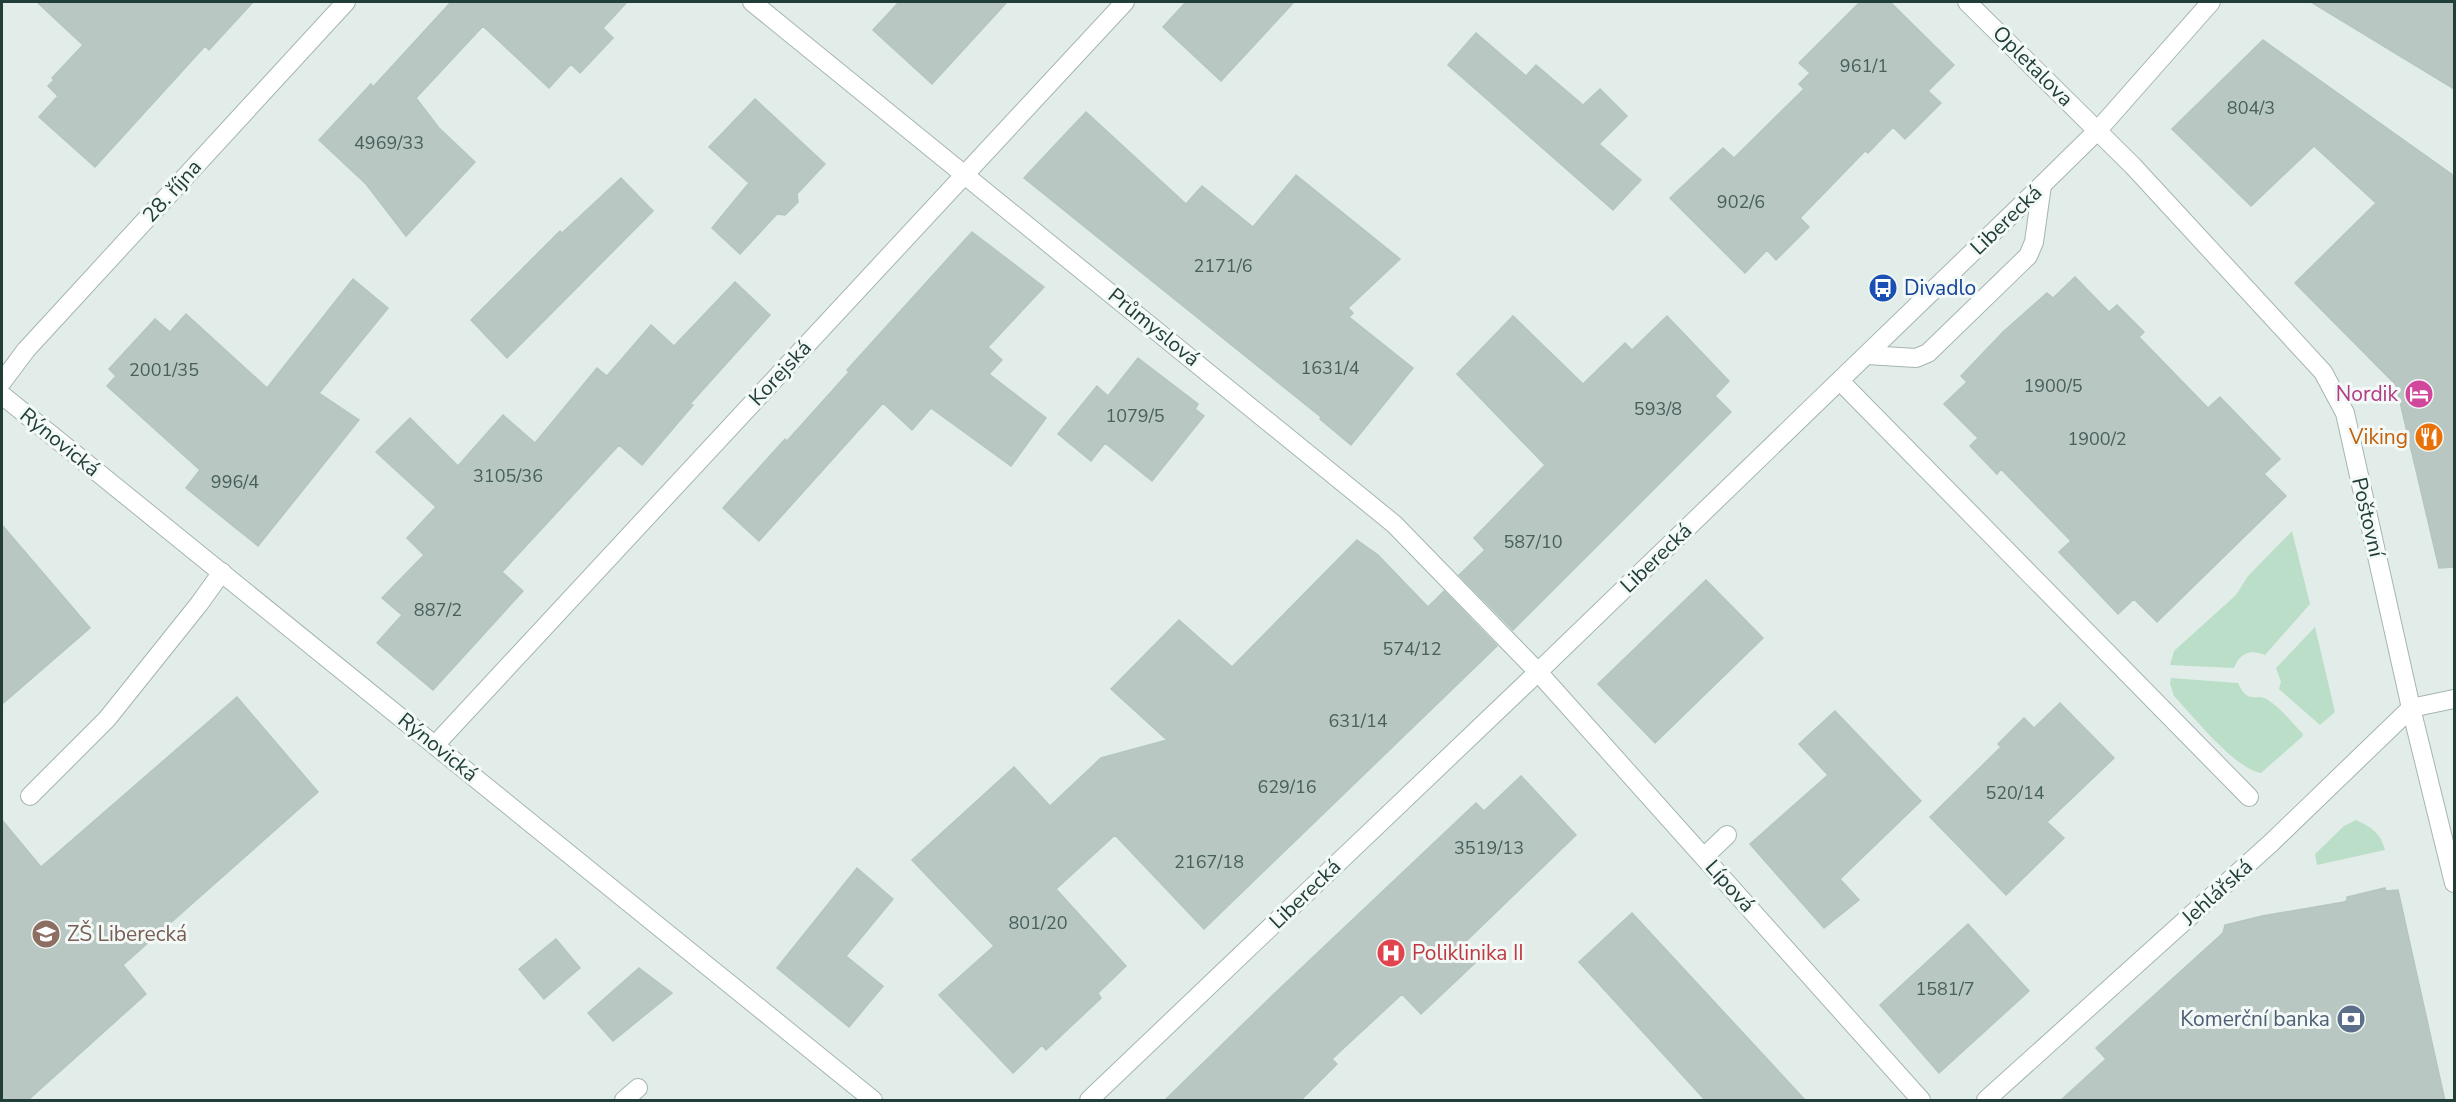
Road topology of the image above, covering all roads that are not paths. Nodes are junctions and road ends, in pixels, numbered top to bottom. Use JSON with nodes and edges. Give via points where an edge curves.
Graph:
{"nodes":[{"id":1,"x":346,"y":2,"type":"edge"},
{"id":2,"x":752,"y":2,"type":"edge"},
{"id":3,"x":1125,"y":2,"type":"edge"},
{"id":4,"x":1967,"y":2,"type":"edge"},
{"id":5,"x":2211,"y":2,"type":"edge"},
{"id":6,"x":2098,"y":130,"type":"junction"},
{"id":7,"x":964,"y":173,"type":"junction"},
{"id":8,"x":2042,"y":185,"type":"junction"},
{"id":9,"x":1867,"y":355,"type":"junction"},
{"id":10,"x":1840,"y":381,"type":"junction"},
{"id":11,"x":2,"y":382,"type":"edge"},
{"id":12,"x":2,"y":396,"type":"edge"},
{"id":13,"x":222,"y":572,"type":"junction"},
{"id":14,"x":1538,"y":672,"type":"junction"},
{"id":15,"x":2454,"y":699,"type":"edge"},
{"id":16,"x":2411,"y":708,"type":"junction"},
{"id":17,"x":435,"y":745,"type":"junction"},
{"id":18,"x":30,"y":796,"type":"dead end"},
{"id":19,"x":2249,"y":797,"type":"dead end"},
{"id":20,"x":1727,"y":835,"type":"dead end"},
{"id":21,"x":1704,"y":857,"type":"junction"},
{"id":22,"x":2454,"y":883,"type":"edge"},
{"id":23,"x":638,"y":1088,"type":"dead end"},
{"id":24,"x":624,"y":1101,"type":"edge"},
{"id":25,"x":873,"y":1101,"type":"edge"},
{"id":26,"x":1089,"y":1101,"type":"edge"},
{"id":27,"x":1921,"y":1101,"type":"edge"},
{"id":28,"x":1986,"y":1101,"type":"edge"}],
"edges":[{"from":1,"to":11,"type":"street","name":"28. října","via":[[26,350]]},
{"from":2,"to":7,"type":"street","name":"Průmyslová"},
{"from":3,"to":7,"type":"street","name":"Korejská"},
{"from":4,"to":6,"type":"street","name":"Opletalova"},
{"from":5,"to":6,"type":"street","name":"Liberecká"},
{"from":6,"to":8,"type":"street","name":"Liberecká"},
{"from":6,"to":16,"type":"street","name":"Poštovní","via":[[2324,372],[2345,413]]},
{"from":7,"to":14,"type":"street","name":"Průmyslová","via":[[1394,524]]},
{"from":7,"to":17,"type":"street","name":"Korejská"},
{"from":8,"to":9,"type":"street","name":"Liberecká"},
{"from":8,"to":9,"type":"street","via":[[2034,242],[2028,256],[1953,329],[1928,353],[1916,358]]},
{"from":9,"to":10,"type":"street","name":"Liberecká"},
{"from":10,"to":14,"type":"street","name":"Liberecká"},
{"from":10,"to":19,"type":"street"},
{"from":12,"to":13,"type":"street","name":"Rýnovická"},
{"from":13,"to":17,"type":"street","name":"Rýnovická"},
{"from":13,"to":18,"type":"street","via":[[107,719]]},
{"from":14,"to":21,"type":"street","name":"Lípová"},
{"from":14,"to":26,"type":"street","name":"Liberecká"},
{"from":15,"to":16,"type":"street"},
{"from":16,"to":22,"type":"street","name":"Poštovní"},
{"from":16,"to":28,"type":"street","name":"Jehlářská","via":[[2271,843]]},
{"from":17,"to":25,"type":"street","name":"Rýnovická"},
{"from":20,"to":21,"type":"street"},
{"from":21,"to":27,"type":"street","name":"Lípová"},
{"from":23,"to":24,"type":"street"}]}
